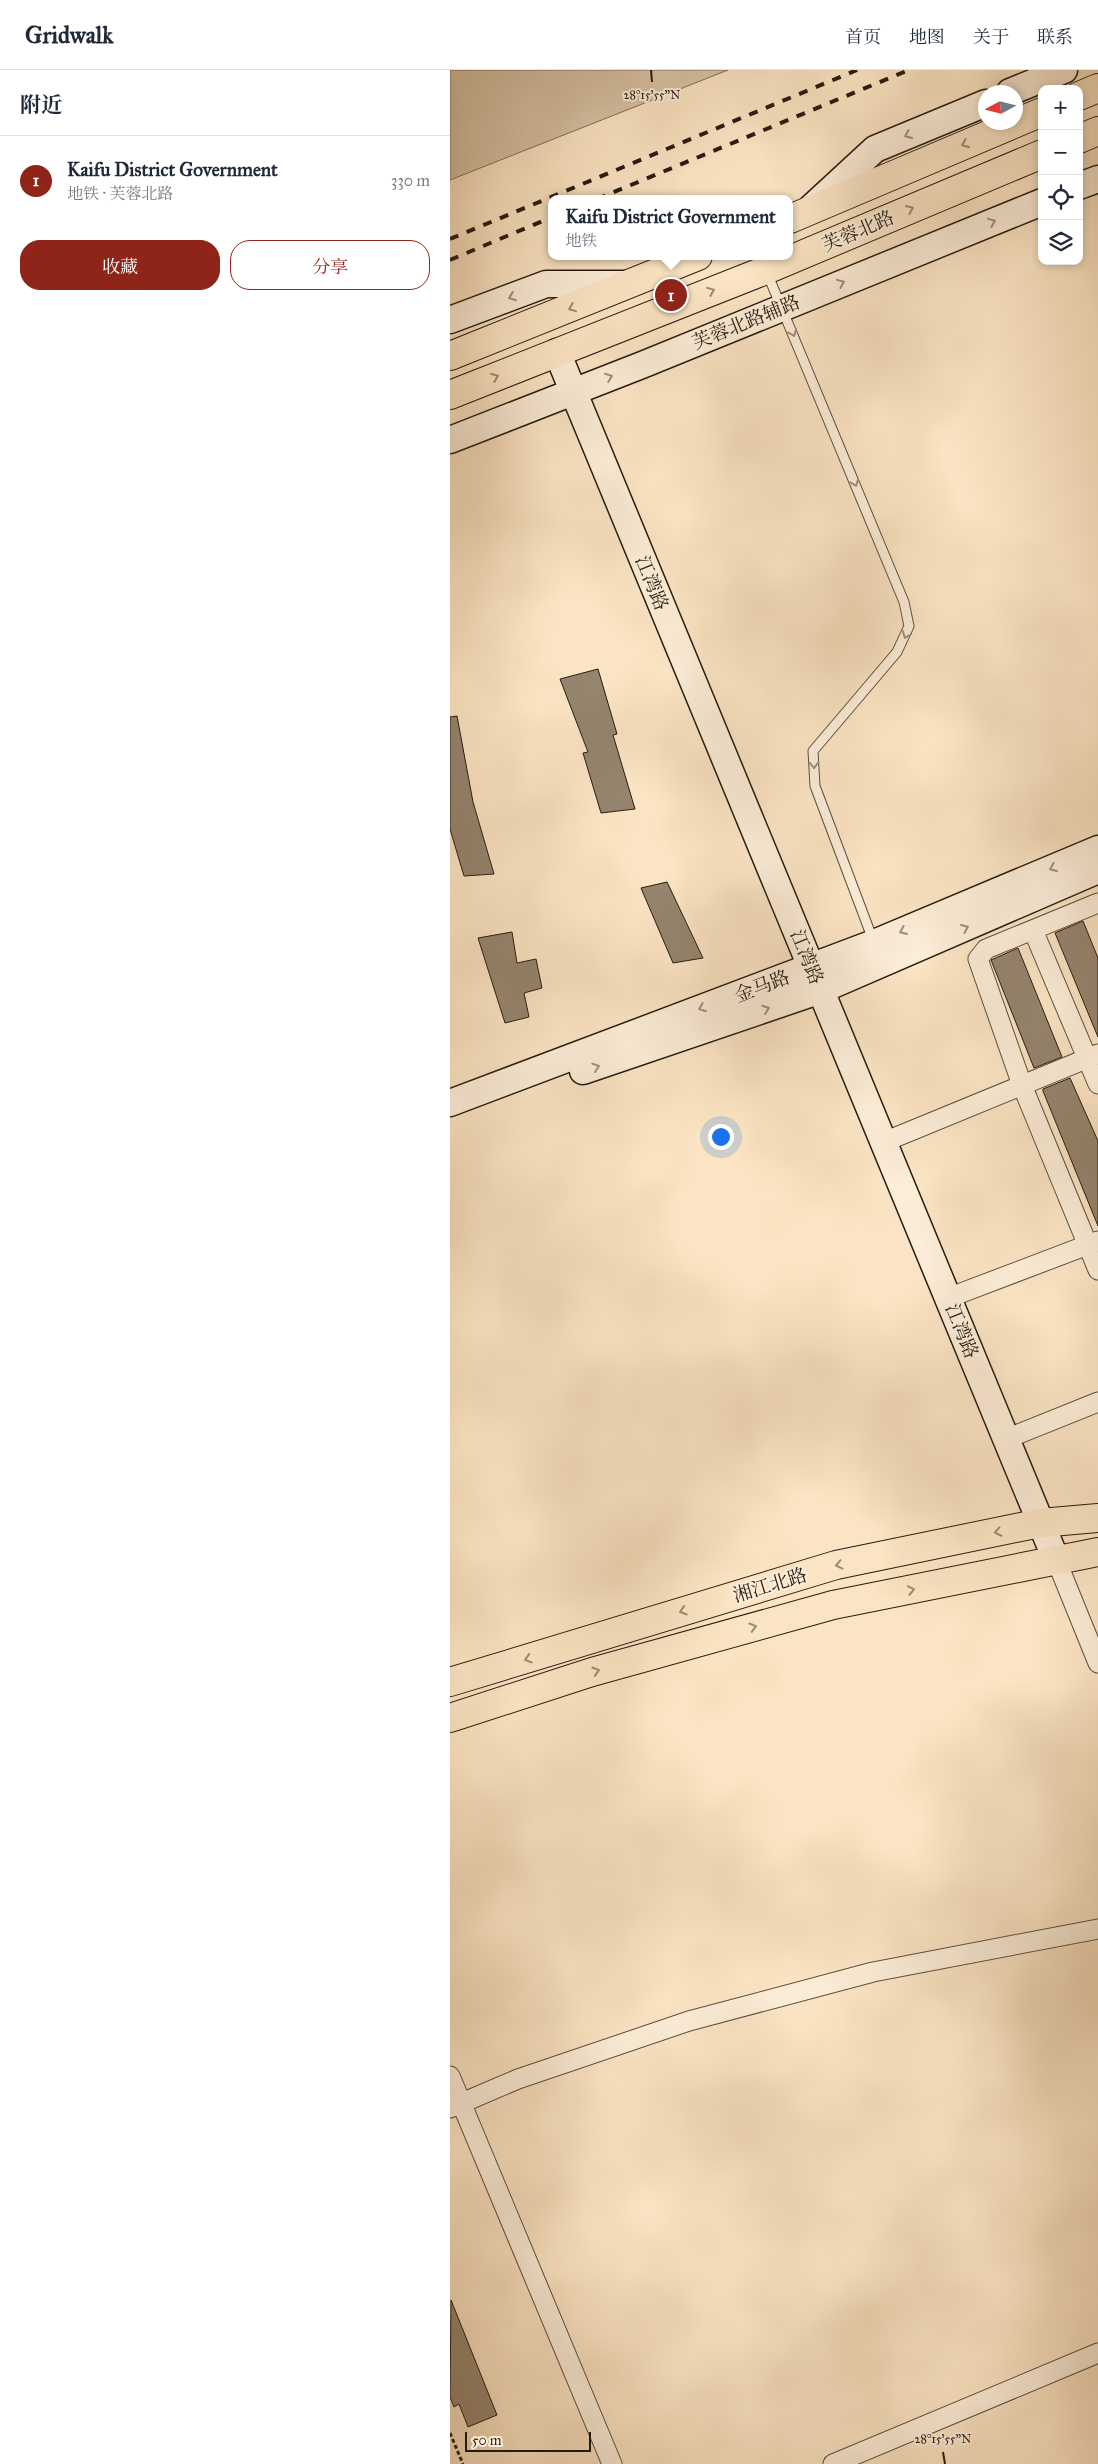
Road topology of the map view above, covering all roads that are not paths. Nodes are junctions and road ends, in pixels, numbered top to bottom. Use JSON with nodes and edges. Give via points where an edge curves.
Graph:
{"nodes":[{"id":1,"x":1064,"y":70,"type":"edge"},
{"id":2,"x":1023,"y":87,"type":"edge"},
{"id":3,"x":1098,"y":88,"type":"edge"},
{"id":4,"x":1083,"y":94,"type":"edge"},
{"id":5,"x":978,"y":106,"type":"edge"},
{"id":6,"x":1038,"y":114,"type":"edge"},
{"id":7,"x":1098,"y":131,"type":"edge"},
{"id":8,"x":1083,"y":137,"type":"edge"},
{"id":9,"x":1038,"y":156,"type":"edge"},
{"id":10,"x":1098,"y":179,"type":"edge"},
{"id":11,"x":1083,"y":185,"type":"edge"},
{"id":12,"x":1038,"y":204,"type":"edge"},
{"id":13,"x":799,"y":215,"type":"edge"},
{"id":14,"x":793,"y":251,"type":"edge"},
{"id":15,"x":688,"y":260,"type":"edge"},
{"id":16,"x":763,"y":263,"type":"edge"},
{"id":17,"x":629,"y":284,"type":"junction"},
{"id":18,"x":782,"y":308,"type":"junction"},
{"id":19,"x":450,"y":320,"type":"edge"},
{"id":20,"x":557,"y":352,"type":"junction"},
{"id":21,"x":450,"y":356,"type":"edge"},
{"id":22,"x":573,"y":391,"type":"junction"},
{"id":23,"x":450,"y":395,"type":"edge"},
{"id":24,"x":450,"y":440,"type":"edge"},
{"id":25,"x":1098,"y":849,"type":"edge"},
{"id":26,"x":1098,"y":870,"type":"edge"},
{"id":27,"x":1097,"y":907,"type":"edge"},
{"id":28,"x":1033,"y":930,"type":"junction"},
{"id":29,"x":874,"y":943,"type":"junction"},
{"id":30,"x":816,"y":979,"type":"junction"},
{"id":31,"x":1093,"y":1056,"type":"edge"},
{"id":32,"x":1098,"y":1084,"type":"edge"},
{"id":33,"x":1022,"y":1086,"type":"junction"},
{"id":34,"x":450,"y":1103,"type":"edge"},
{"id":35,"x":450,"y":1117,"type":"edge"},
{"id":36,"x":884,"y":1142,"type":"junction"},
{"id":37,"x":1093,"y":1243,"type":"edge"},
{"id":38,"x":1098,"y":1270,"type":"edge"},
{"id":39,"x":948,"y":1298,"type":"junction"},
{"id":40,"x":1098,"y":1402,"type":"edge"},
{"id":41,"x":1006,"y":1439,"type":"junction"},
{"id":42,"x":1098,"y":1518,"type":"edge"},
{"id":43,"x":1040,"y":1523,"type":"junction"},
{"id":44,"x":1098,"y":1552,"type":"edge"},
{"id":45,"x":1057,"y":1562,"type":"junction"},
{"id":46,"x":1098,"y":1662,"type":"edge"},
{"id":47,"x":450,"y":1682,"type":"edge"},
{"id":48,"x":450,"y":1718,"type":"edge"},
{"id":49,"x":1098,"y":1929,"type":"edge"},
{"id":50,"x":450,"y":2076,"type":"edge"},
{"id":51,"x":456,"y":2106,"type":"edge"},
{"id":52,"x":1098,"y":2353,"type":"edge"},
{"id":53,"x":612,"y":2464,"type":"edge"},
{"id":54,"x":833,"y":2464,"type":"edge"}],
"edges":[{"from":1,"to":2,"type":"street"},
{"from":3,"to":4,"type":"main road"},
{"from":5,"to":13,"type":"street","one_way":true,"via":[[875,148]]},
{"from":6,"to":13,"type":"main road","name":"芙蓉北路","one_way":true},
{"from":7,"to":8,"type":"main road"},
{"from":14,"to":9,"type":"main road","name":"芙蓉北路","one_way":true},
{"from":10,"to":11,"type":"street"},
{"from":18,"to":12,"type":"street","name":"芙蓉北路辅路","one_way":true},
{"from":15,"to":17,"type":"main road"},
{"from":16,"to":18,"type":"lane"},
{"from":20,"to":16,"type":"main road","name":"芙蓉北路","one_way":true},
{"from":17,"to":19,"type":"street","one_way":true,"via":[[546,284]]},
{"from":17,"to":21,"type":"main road","one_way":true},
{"from":22,"to":18,"type":"street","name":"芙蓉北路辅路","one_way":true},
{"from":18,"to":29,"type":"lane","one_way":true,"via":[[904,602],[909,626],[897,652],[813,751],[815,786]]},
{"from":20,"to":22,"type":"street","name":"江湾路"},
{"from":23,"to":20,"type":"main road","name":"芙蓉北路","one_way":true},
{"from":22,"to":24,"type":"street","name":"芙蓉北路辅路"},
{"from":22,"to":30,"type":"street","name":"江湾路"},
{"from":25,"to":29,"type":"street","name":"金马路","one_way":true},
{"from":30,"to":26,"type":"street","name":"金马路","one_way":true},
{"from":27,"to":28,"type":"street"},
{"from":28,"to":31,"type":"street"},
{"from":28,"to":33,"type":"street","via":[[986,949],[978,959]]},
{"from":29,"to":30,"type":"street","name":"金马路"},
{"from":30,"to":34,"type":"street","name":"金马路","one_way":true},
{"from":35,"to":30,"type":"street","name":"金马路","one_way":true},
{"from":30,"to":36,"type":"street","name":"江湾路"},
{"from":31,"to":32,"type":"street"},
{"from":31,"to":33,"type":"street"},
{"from":33,"to":36,"type":"street"},
{"from":33,"to":37,"type":"street"},
{"from":36,"to":39,"type":"street","name":"江湾路"},
{"from":37,"to":38,"type":"street"},
{"from":37,"to":39,"type":"street"},
{"from":39,"to":41,"type":"street","name":"江湾路"},
{"from":40,"to":41,"type":"street"},
{"from":41,"to":43,"type":"street","name":"江湾路"},
{"from":42,"to":43,"type":"main road","name":"湘江北路"},
{"from":43,"to":45,"type":"street","name":"江湾路"},
{"from":43,"to":47,"type":"main road","name":"湘江北路","one_way":true,"via":[[836,1565]]},
{"from":44,"to":45,"type":"main road","name":"湘江北路"},
{"from":45,"to":46,"type":"street"},
{"from":48,"to":45,"type":"main road","name":"湘江北路","one_way":true,"via":[[592,1672],[833,1605]]},
{"from":49,"to":51,"type":"street","via":[[873,1972],[690,2021],[518,2078]]},
{"from":50,"to":51,"type":"street"},
{"from":51,"to":53,"type":"street"},
{"from":52,"to":54,"type":"street"}]}
